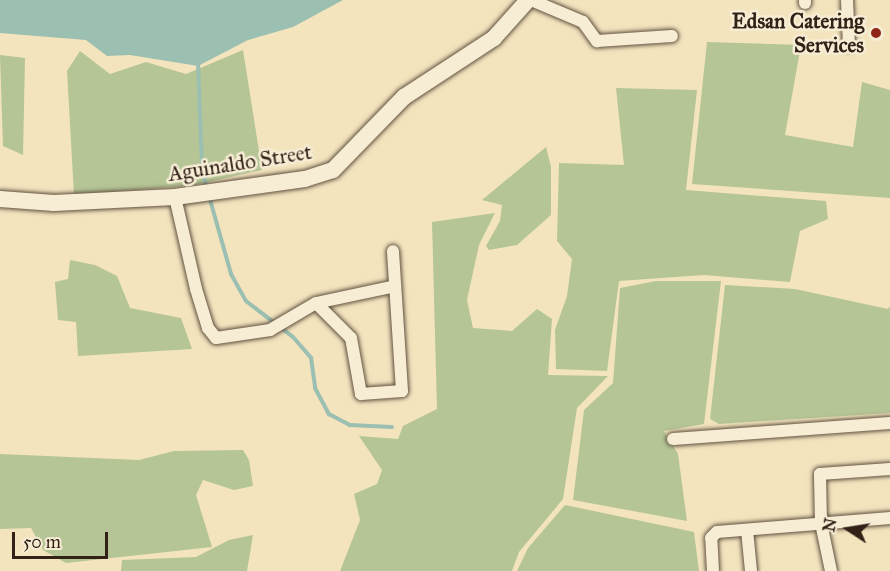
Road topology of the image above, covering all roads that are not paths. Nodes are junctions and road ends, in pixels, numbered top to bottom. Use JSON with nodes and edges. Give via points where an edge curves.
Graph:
{"nodes":[{"id":1,"x":530,"y":0,"type":"edge"},
{"id":2,"x":847,"y":0,"type":"edge"},
{"id":3,"x":672,"y":36,"type":"dead end"},
{"id":4,"x":849,"y":45,"type":"dead end"},
{"id":5,"x":175,"y":196,"type":"junction"},
{"id":6,"x":0,"y":199,"type":"edge"},
{"id":7,"x":393,"y":251,"type":"dead end"},
{"id":8,"x":395,"y":286,"type":"junction"},
{"id":9,"x":316,"y":303,"type":"junction"},
{"id":10,"x":890,"y":423,"type":"edge"},
{"id":11,"x":673,"y":440,"type":"dead end"},
{"id":12,"x":890,"y":469,"type":"edge"},
{"id":13,"x":890,"y":518,"type":"edge"},
{"id":14,"x":821,"y":523,"type":"junction"},
{"id":15,"x":747,"y":530,"type":"junction"},
{"id":16,"x":713,"y":571,"type":"edge"},
{"id":17,"x":751,"y":571,"type":"edge"},
{"id":18,"x":831,"y":571,"type":"edge"}],
"edges":[{"from":1,"to":3,"type":"street","via":[[583,22],[597,41]]},
{"from":1,"to":5,"type":"street","name":"Aguinaldo Street","via":[[494,38],[404,97],[333,170],[305,179]]},
{"from":2,"to":4,"type":"street"},
{"from":5,"to":6,"type":"street","name":"Aguinaldo Street","via":[[54,202]]},
{"from":5,"to":9,"type":"street","via":[[196,289],[208,328],[216,338],[270,330]]},
{"from":7,"to":8,"type":"street"},
{"from":8,"to":9,"type":"street"},
{"from":8,"to":9,"type":"street","via":[[402,391],[361,394],[351,338]]},
{"from":10,"to":11,"type":"street"},
{"from":12,"to":14,"type":"street","via":[[820,474]]},
{"from":13,"to":14,"type":"street"},
{"from":14,"to":15,"type":"street"},
{"from":14,"to":18,"type":"street"},
{"from":15,"to":16,"type":"street","via":[[717,532],[711,538]]},
{"from":15,"to":17,"type":"street"}]}
